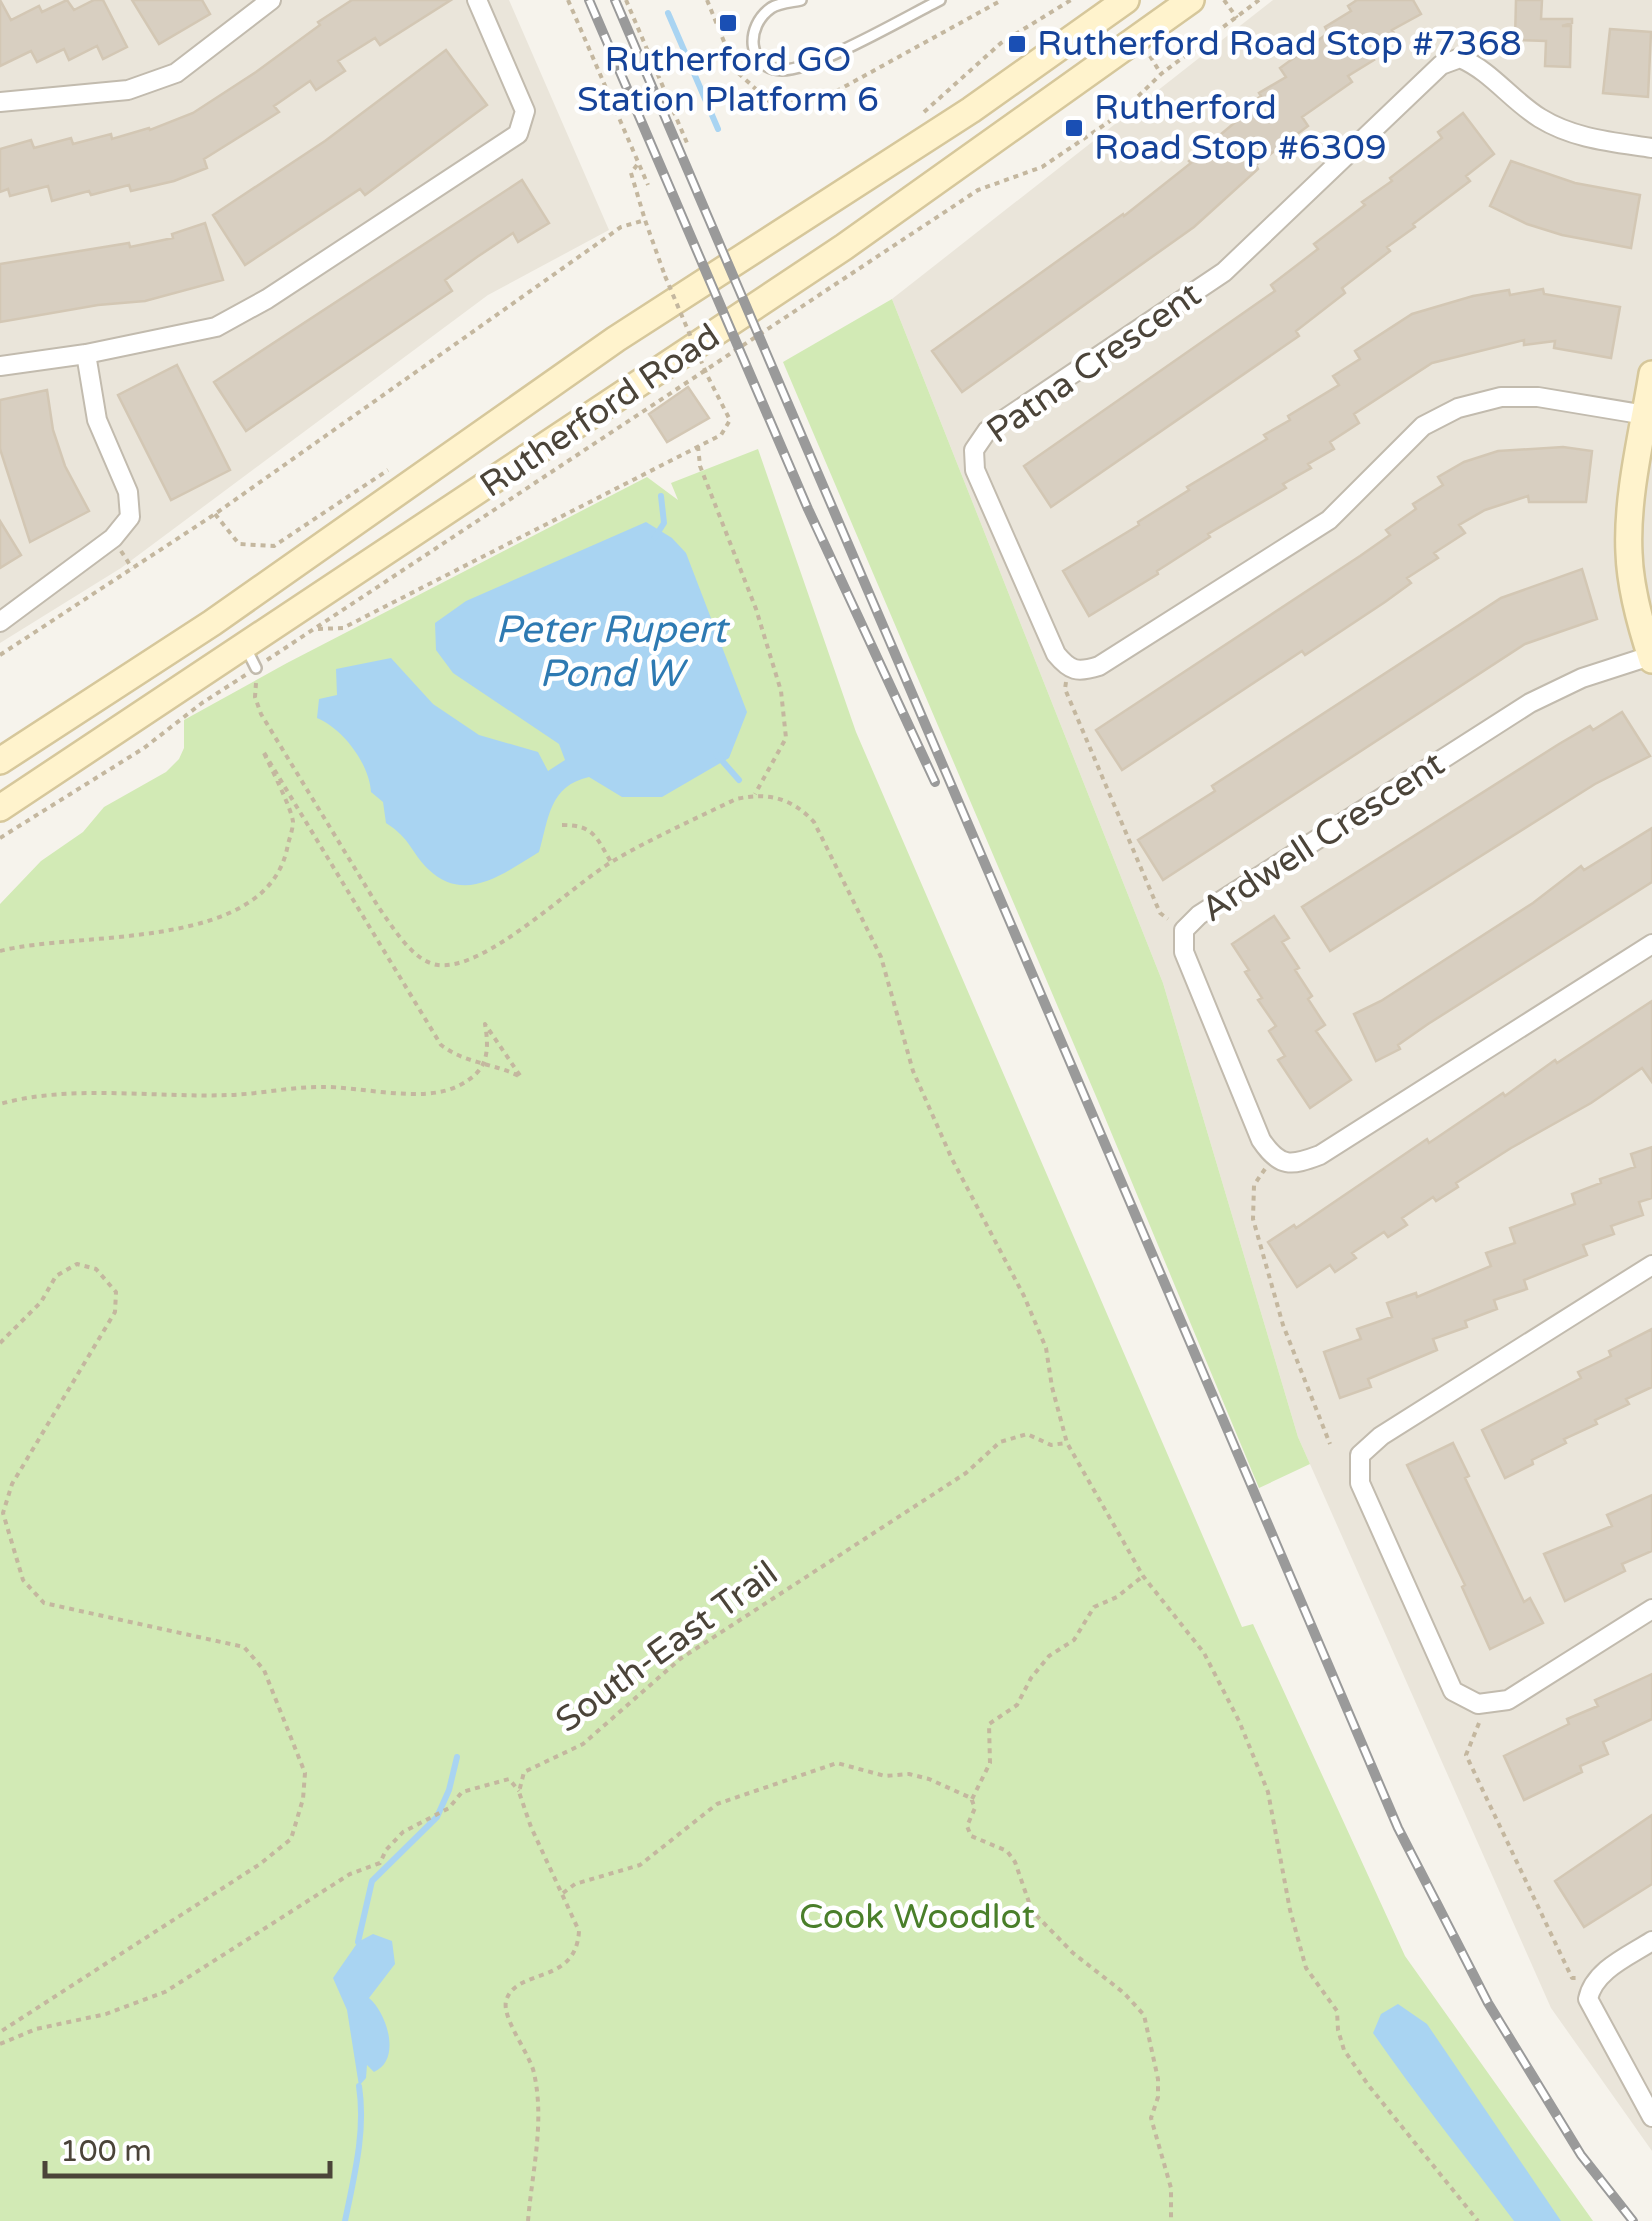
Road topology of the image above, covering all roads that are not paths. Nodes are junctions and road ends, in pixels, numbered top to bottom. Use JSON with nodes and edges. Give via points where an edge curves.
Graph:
{"nodes":[{"id":1,"x":477,"y":0,"type":"edge"},
{"id":2,"x":801,"y":0,"type":"edge"},
{"id":3,"x":940,"y":0,"type":"edge"},
{"id":4,"x":1126,"y":0,"type":"edge"},
{"id":5,"x":266,"y":2,"type":"edge"},
{"id":6,"x":1177,"y":4,"type":"edge"},
{"id":7,"x":0,"y":102,"type":"edge"},
{"id":8,"x":1652,"y":148,"type":"edge"},
{"id":9,"x":86,"y":354,"type":"junction"},
{"id":10,"x":0,"y":366,"type":"edge"},
{"id":11,"x":1652,"y":374,"type":"edge"},
{"id":12,"x":1648,"y":415,"type":"edge"},
{"id":13,"x":0,"y":622,"type":"edge"},
{"id":14,"x":1651,"y":658,"type":"edge"},
{"id":15,"x":0,"y":761,"type":"edge"},
{"id":16,"x":0,"y":808,"type":"edge"},
{"id":17,"x":1652,"y":944,"type":"edge"},
{"id":18,"x":1652,"y":1265,"type":"edge"},
{"id":19,"x":1652,"y":1609,"type":"edge"},
{"id":20,"x":1652,"y":1941,"type":"edge"},
{"id":21,"x":1652,"y":2117,"type":"edge"}],
"edges":[{"from":1,"to":9,"type":"street","via":[[525,111],[518,134],[216,327]]},
{"from":2,"to":3,"type":"lane","via":[[772,8],[752,29],[752,48],[762,63],[779,70],[806,66]]},
{"from":4,"to":15,"type":"main road","name":"Rutherford Road"},
{"from":5,"to":7,"type":"street","via":[[176,73],[128,90]]},
{"from":6,"to":16,"type":"main road","name":"Rutherford Road","via":[[844,247],[250,657]]},
{"from":8,"to":12,"type":"street","name":"Patna Crescent","via":[[1578,136],[1541,118],[1479,66],[1460,58],[1442,65],[1224,272],[988,431],[974,450],[975,470],[1056,654],[1080,672],[1329,520],[1423,426],[1458,408],[1501,397],[1538,398]]},
{"from":9,"to":10,"type":"street"},
{"from":9,"to":13,"type":"street","via":[[97,420],[128,492],[130,517],[113,538]]},
{"from":11,"to":12,"type":"main road"},
{"from":12,"to":14,"type":"main road","via":[[1628,552]]},
{"from":14,"to":17,"type":"street","name":"Ardwell Crescent","via":[[1582,678],[1530,703],[1199,916],[1184,930],[1184,952],[1262,1140],[1273,1157],[1295,1164]]},
{"from":18,"to":19,"type":"street","via":[[1381,1436],[1360,1456],[1360,1483],[1453,1691],[1478,1704],[1508,1700]]},
{"from":20,"to":21,"type":"street","via":[[1597,1978],[1588,1999]]}]}
